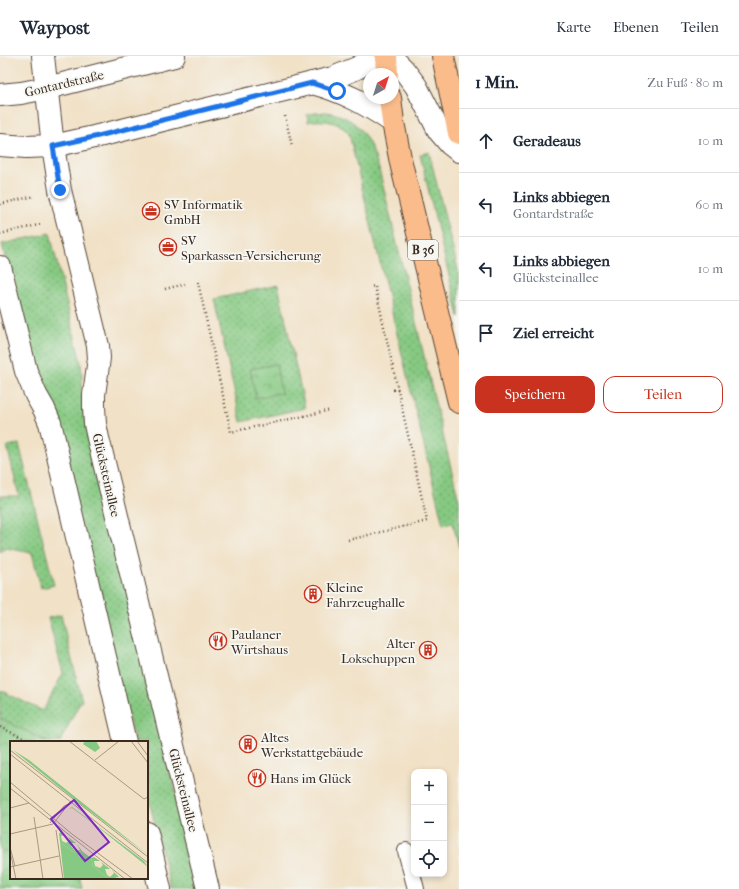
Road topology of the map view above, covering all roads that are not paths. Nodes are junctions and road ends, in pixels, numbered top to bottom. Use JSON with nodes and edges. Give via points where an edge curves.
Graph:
{"nodes":[{"id":1,"x":43,"y":56,"type":"edge"},
{"id":2,"x":174,"y":56,"type":"edge"},
{"id":3,"x":378,"y":56,"type":"edge"},
{"id":4,"x":386,"y":56,"type":"edge"},
{"id":5,"x":390,"y":56,"type":"edge"},
{"id":6,"x":443,"y":56,"type":"edge"},
{"id":7,"x":387,"y":68,"type":"edge"},
{"id":8,"x":312,"y":83,"type":"junction"},
{"id":9,"x":47,"y":88,"type":"junction"},
{"id":10,"x":0,"y":95,"type":"edge"},
{"id":11,"x":391,"y":104,"type":"edge"},
{"id":12,"x":393,"y":122,"type":"junction"},
{"id":13,"x":459,"y":133,"type":"edge"},
{"id":14,"x":0,"y":145,"type":"edge"},
{"id":15,"x":53,"y":146,"type":"junction"},
{"id":16,"x":459,"y":150,"type":"edge"},
{"id":17,"x":0,"y":267,"type":"edge"},
{"id":18,"x":459,"y":402,"type":"edge"},
{"id":19,"x":125,"y":741,"type":"edge"},
{"id":20,"x":148,"y":837,"type":"edge"},
{"id":21,"x":406,"y":851,"type":"dead end"},
{"id":22,"x":160,"y":889,"type":"edge"},
{"id":23,"x":208,"y":889,"type":"edge"},
{"id":24,"x":416,"y":889,"type":"edge"}],
"edges":[{"from":1,"to":9,"type":"street","name":"Glücksteinallee"},
{"from":2,"to":9,"type":"street","name":"Gontardstraße"},
{"from":3,"to":8,"type":"street","via":[[346,74]]},
{"from":4,"to":7,"type":"main road"},
{"from":5,"to":16,"type":"street","via":[[416,86],[439,131]]},
{"from":6,"to":13,"type":"main road"},
{"from":8,"to":12,"type":"street","via":[[354,98]]},
{"from":8,"to":15,"type":"street"},
{"from":9,"to":10,"type":"street","name":"Gontardstraße"},
{"from":9,"to":15,"type":"street","name":"Glücksteinallee"},
{"from":11,"to":12,"type":"main road","number":"B 36"},
{"from":12,"to":18,"type":"main road","number":"B 36"},
{"from":14,"to":15,"type":"street"},
{"from":15,"to":23,"type":"street","name":"Glücksteinallee","via":[[60,190],[98,346],[94,395],[98,438]]},
{"from":17,"to":19,"type":"street","via":[[26,371],[50,423]]},
{"from":20,"to":22,"type":"street"},
{"from":21,"to":24,"type":"lane"}]}
